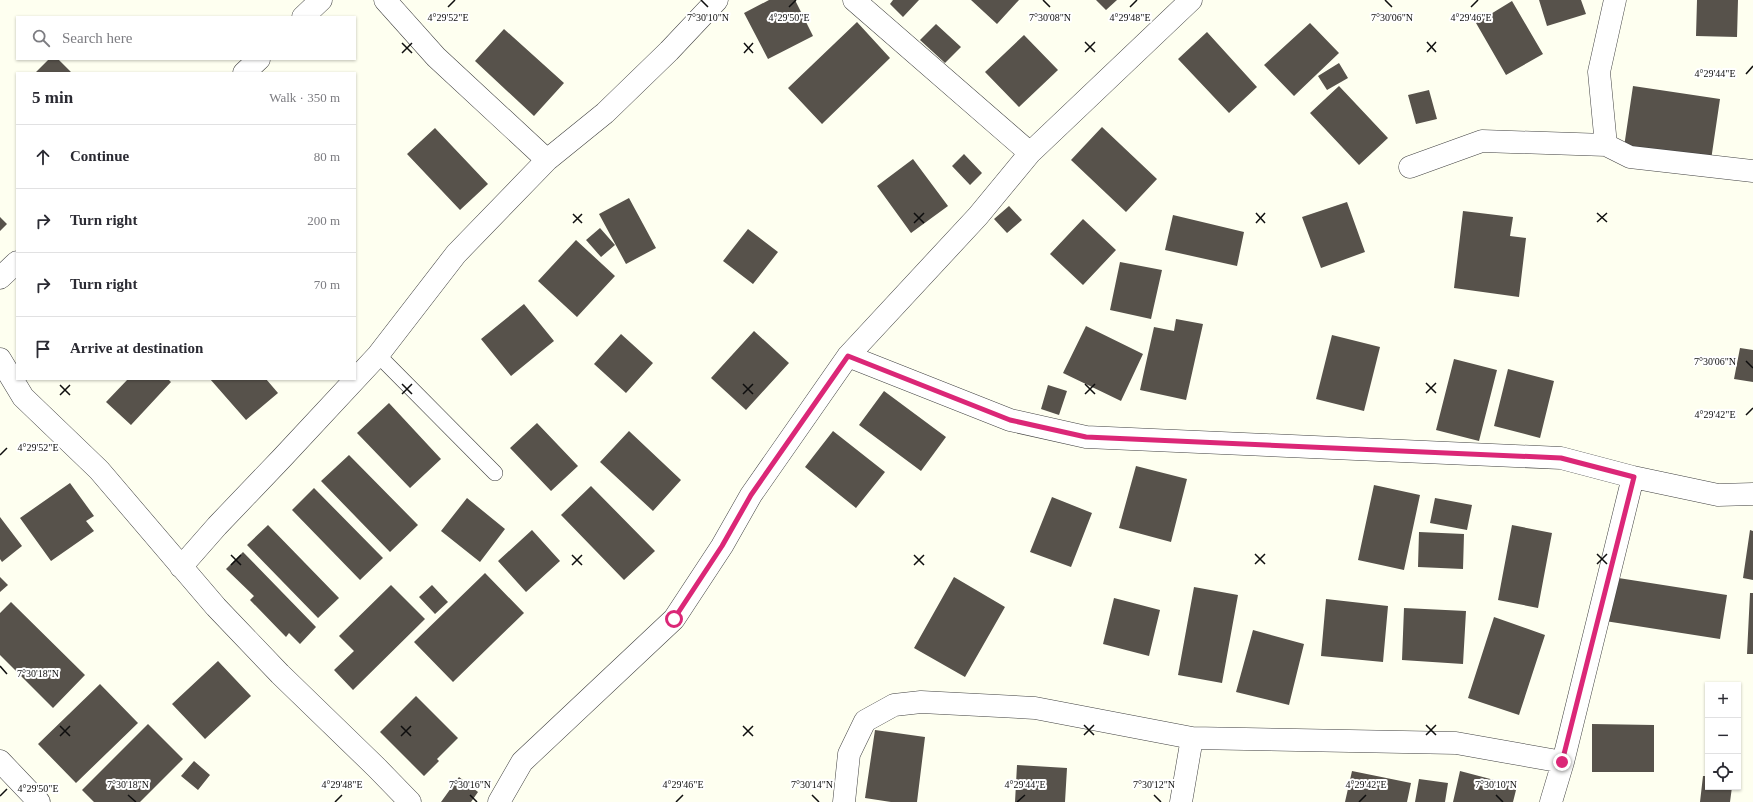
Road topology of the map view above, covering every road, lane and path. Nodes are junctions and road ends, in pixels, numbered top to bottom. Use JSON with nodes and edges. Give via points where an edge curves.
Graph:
{"nodes":[{"id":1,"x":321,"y":0,"type":"edge"},
{"id":2,"x":385,"y":0,"type":"edge"},
{"id":3,"x":717,"y":0,"type":"edge"},
{"id":4,"x":854,"y":0,"type":"edge"},
{"id":5,"x":1191,"y":0,"type":"edge"},
{"id":6,"x":1615,"y":0,"type":"edge"},
{"id":7,"x":304,"y":16,"type":"edge"},
{"id":8,"x":258,"y":60,"type":"edge"},
{"id":9,"x":245,"y":72,"type":"edge"},
{"id":10,"x":1606,"y":145,"type":"junction"},
{"id":11,"x":1030,"y":153,"type":"junction"},
{"id":12,"x":547,"y":160,"type":"junction"},
{"id":13,"x":1410,"y":167,"type":"dead end"},
{"id":14,"x":1753,"y":171,"type":"edge"},
{"id":15,"x":16,"y":263,"type":"edge"},
{"id":16,"x":0,"y":278,"type":"edge"},
{"id":17,"x":378,"y":355,"type":"junction"},
{"id":18,"x":848,"y":356,"type":"junction"},
{"id":19,"x":0,"y":359,"type":"edge"},
{"id":20,"x":356,"y":379,"type":"edge"},
{"id":21,"x":355,"y":380,"type":"edge"},
{"id":22,"x":495,"y":473,"type":"dead end"},
{"id":23,"x":1634,"y":477,"type":"junction"},
{"id":24,"x":1753,"y":494,"type":"edge"},
{"id":25,"x":181,"y":567,"type":"junction"},
{"id":26,"x":1192,"y":738,"type":"junction"},
{"id":27,"x":0,"y":761,"type":"edge"},
{"id":28,"x":1562,"y":762,"type":"junction"},
{"id":29,"x":39,"y":802,"type":"edge"},
{"id":30,"x":410,"y":802,"type":"edge"},
{"id":31,"x":499,"y":802,"type":"edge"},
{"id":32,"x":844,"y":802,"type":"edge"},
{"id":33,"x":1181,"y":802,"type":"edge"},
{"id":34,"x":1551,"y":802,"type":"edge"}],
"edges":[{"from":1,"to":7,"type":"street"},
{"from":2,"to":12,"type":"street","via":[[436,57]]},
{"from":3,"to":12,"type":"street","via":[[668,52],[604,113]]},
{"from":4,"to":11,"type":"street"},
{"from":5,"to":11,"type":"street"},
{"from":6,"to":10,"type":"street","via":[[1600,72]]},
{"from":8,"to":9,"type":"street"},
{"from":10,"to":13,"type":"street","via":[[1482,141]]},
{"from":10,"to":14,"type":"street","via":[[1630,157]]},
{"from":11,"to":18,"type":"street","via":[[978,216]]},
{"from":12,"to":17,"type":"street","via":[[456,254]]},
{"from":15,"to":16,"type":"street"},
{"from":17,"to":20,"type":"street"},
{"from":17,"to":22,"type":"lane"},
{"from":18,"to":23,"type":"street","via":[[1010,420],[1086,437],[1561,458]]},
{"from":18,"to":31,"type":"street","via":[[751,495],[722,546],[674,619],[522,762]]},
{"from":19,"to":25,"type":"street","via":[[23,397],[99,470]]},
{"from":21,"to":25,"type":"street"},
{"from":23,"to":24,"type":"street","via":[[1718,495]]},
{"from":23,"to":28,"type":"street"},
{"from":25,"to":30,"type":"street","via":[[280,674]]},
{"from":26,"to":28,"type":"street","via":[[1456,742]]},
{"from":26,"to":32,"type":"street","via":[[1036,708],[922,702],[894,705],[865,721],[849,754]]},
{"from":26,"to":33,"type":"street"},
{"from":27,"to":29,"type":"street"},
{"from":28,"to":34,"type":"street"}]}
